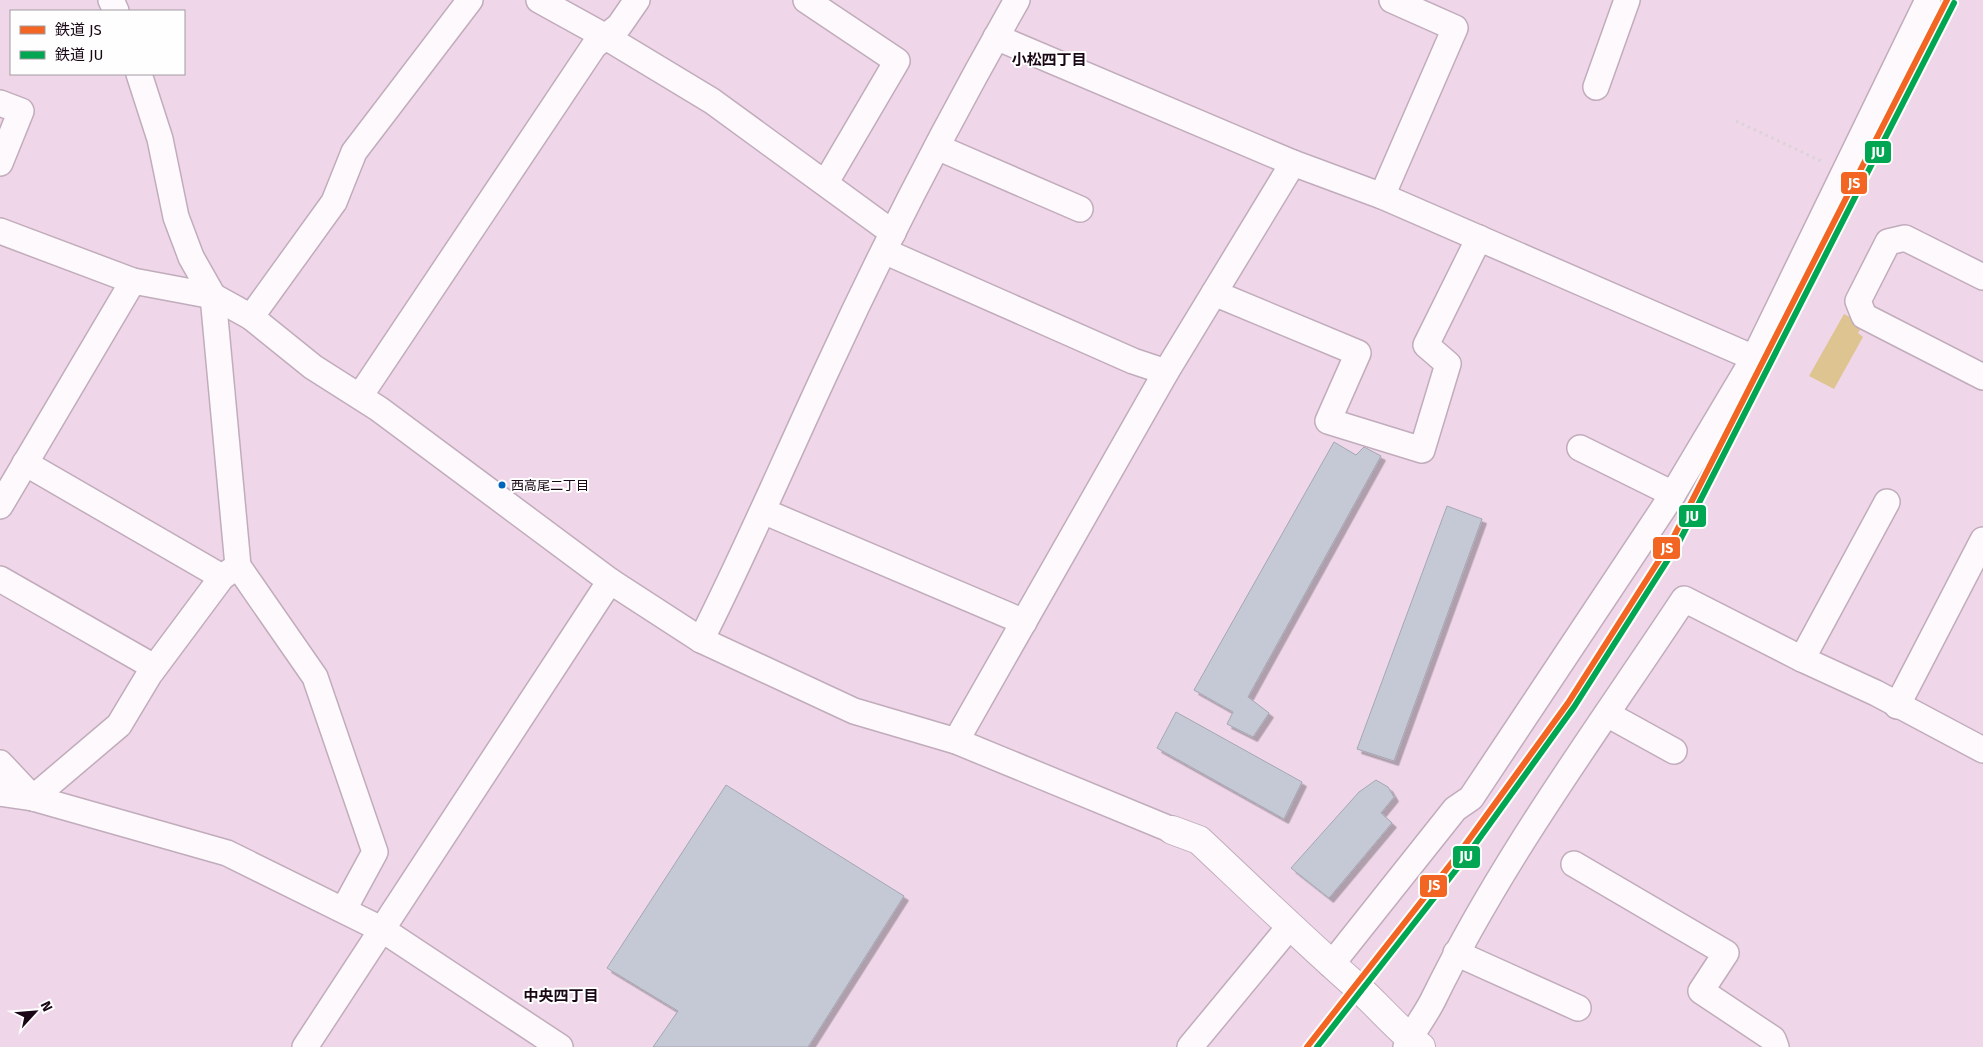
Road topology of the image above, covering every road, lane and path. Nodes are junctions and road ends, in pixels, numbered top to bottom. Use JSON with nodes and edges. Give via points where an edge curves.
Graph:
{"nodes":[{"id":1,"x":470,"y":0,"type":"edge"},
{"id":2,"x":637,"y":0,"type":"edge"},
{"id":3,"x":806,"y":0,"type":"edge"},
{"id":4,"x":1017,"y":0,"type":"edge"},
{"id":5,"x":1392,"y":0,"type":"edge"},
{"id":6,"x":1627,"y":0,"type":"edge"},
{"id":7,"x":1928,"y":0,"type":"edge"},
{"id":8,"x":545,"y":2,"type":"edge"},
{"id":9,"x":996,"y":36,"type":"junction"},
{"id":10,"x":606,"y":37,"type":"junction"},
{"id":11,"x":139,"y":75,"type":"edge"},
{"id":12,"x":1596,"y":87,"type":"dead end"},
{"id":13,"x":0,"y":103,"type":"edge"},
{"id":14,"x":1736,"y":121,"type":"dead end"},
{"id":15,"x":937,"y":147,"type":"junction"},
{"id":16,"x":0,"y":163,"type":"edge"},
{"id":17,"x":1293,"y":163,"type":"junction"},
{"id":18,"x":1844,"y":172,"type":"junction"},
{"id":19,"x":826,"y":182,"type":"junction"},
{"id":20,"x":1382,"y":196,"type":"junction"},
{"id":21,"x":1080,"y":209,"type":"dead end"},
{"id":22,"x":0,"y":231,"type":"edge"},
{"id":23,"x":1479,"y":238,"type":"junction"},
{"id":24,"x":888,"y":242,"type":"junction"},
{"id":25,"x":1983,"y":277,"type":"edge"},
{"id":26,"x":133,"y":281,"type":"junction"},
{"id":27,"x":1214,"y":293,"type":"junction"},
{"id":28,"x":214,"y":296,"type":"junction"},
{"id":29,"x":251,"y":317,"type":"junction"},
{"id":30,"x":1754,"y":358,"type":"junction"},
{"id":31,"x":1166,"y":372,"type":"junction"},
{"id":32,"x":1983,"y":377,"type":"edge"},
{"id":33,"x":360,"y":396,"type":"junction"},
{"id":34,"x":1580,"y":448,"type":"dead end"},
{"id":35,"x":26,"y":462,"type":"junction"},
{"id":36,"x":1673,"y":494,"type":"junction"},
{"id":37,"x":1887,"y":502,"type":"dead end"},
{"id":38,"x":0,"y":506,"type":"edge"},
{"id":39,"x":763,"y":511,"type":"junction"},
{"id":40,"x":1983,"y":540,"type":"edge"},
{"id":41,"x":230,"y":572,"type":"junction"},
{"id":42,"x":0,"y":579,"type":"edge"},
{"id":43,"x":610,"y":581,"type":"junction"},
{"id":44,"x":1024,"y":622,"type":"junction"},
{"id":45,"x":701,"y":640,"type":"junction"},
{"id":46,"x":1802,"y":659,"type":"junction"},
{"id":47,"x":154,"y":667,"type":"junction"},
{"id":48,"x":1898,"y":706,"type":"junction"},
{"id":49,"x":1607,"y":714,"type":"junction"},
{"id":50,"x":956,"y":742,"type":"junction"},
{"id":51,"x":1983,"y":750,"type":"edge"},
{"id":52,"x":1674,"y":751,"type":"dead end"},
{"id":53,"x":0,"y":763,"type":"edge"},
{"id":54,"x":0,"y":793,"type":"edge"},
{"id":55,"x":33,"y":798,"type":"junction"},
{"id":56,"x":1172,"y":830,"type":"joint"},
{"id":57,"x":1574,"y":864,"type":"dead end"},
{"id":58,"x":344,"y":909,"type":"junction"},
{"id":59,"x":1290,"y":926,"type":"junction"},
{"id":60,"x":383,"y":930,"type":"junction"},
{"id":61,"x":1456,"y":953,"type":"junction"},
{"id":62,"x":1331,"y":965,"type":"junction"},
{"id":63,"x":1578,"y":1008,"type":"dead end"},
{"id":64,"x":1412,"y":1044,"type":"edge"},
{"id":65,"x":305,"y":1047,"type":"edge"},
{"id":66,"x":560,"y":1047,"type":"edge"},
{"id":67,"x":1190,"y":1047,"type":"edge"},
{"id":68,"x":1776,"y":1047,"type":"edge"}],
"edges":[{"from":1,"to":29,"type":"street","via":[[354,152],[334,202]]},
{"from":2,"to":10,"type":"street","via":[[619,26]]},
{"from":3,"to":19,"type":"street","via":[[897,61]]},
{"from":4,"to":9,"type":"street"},
{"from":5,"to":20,"type":"street","via":[[1455,28]]},
{"from":6,"to":12,"type":"street"},
{"from":7,"to":18,"type":"street"},
{"from":8,"to":10,"type":"street"},
{"from":9,"to":15,"type":"street"},
{"from":9,"to":17,"type":"street"},
{"from":10,"to":19,"type":"street","via":[[712,101]]},
{"from":10,"to":33,"type":"street","via":[[594,46]]},
{"from":11,"to":28,"type":"street","via":[[160,139],[176,217],[191,257]]},
{"from":13,"to":16,"type":"street","via":[[21,111]]},
{"from":14,"to":18,"type":"path"},
{"from":15,"to":21,"type":"street"},
{"from":15,"to":24,"type":"street"},
{"from":17,"to":20,"type":"street"},
{"from":17,"to":27,"type":"street"},
{"from":18,"to":30,"type":"street"},
{"from":19,"to":24,"type":"street"},
{"from":20,"to":23,"type":"street"},
{"from":22,"to":26,"type":"street"},
{"from":23,"to":27,"type":"street","via":[[1426,345],[1448,364],[1422,450],[1328,421],[1358,353]]},
{"from":23,"to":30,"type":"street"},
{"from":24,"to":31,"type":"street","via":[[1134,362]]},
{"from":24,"to":39,"type":"street"},
{"from":25,"to":32,"type":"street","via":[[1905,238],[1888,242],[1858,301],[1864,316]]},
{"from":26,"to":28,"type":"street"},
{"from":26,"to":35,"type":"street"},
{"from":27,"to":31,"type":"street"},
{"from":28,"to":29,"type":"street"},
{"from":28,"to":41,"type":"street"},
{"from":29,"to":33,"type":"street","via":[[313,367]]},
{"from":30,"to":36,"type":"street"},
{"from":31,"to":44,"type":"street"},
{"from":33,"to":43,"type":"street"},
{"from":34,"to":36,"type":"street"},
{"from":35,"to":38,"type":"street"},
{"from":35,"to":41,"type":"street"},
{"from":36,"to":62,"type":"street","via":[[1470,798],[1455,809]]},
{"from":37,"to":46,"type":"street"},
{"from":39,"to":44,"type":"street"},
{"from":39,"to":45,"type":"street"},
{"from":40,"to":48,"type":"street"},
{"from":41,"to":47,"type":"street"},
{"from":41,"to":58,"type":"street","via":[[315,677],[375,852]]},
{"from":42,"to":47,"type":"street"},
{"from":43,"to":45,"type":"street"},
{"from":43,"to":60,"type":"street"},
{"from":44,"to":50,"type":"street"},
{"from":45,"to":50,"type":"street","via":[[854,711]]},
{"from":46,"to":48,"type":"street"},
{"from":46,"to":49,"type":"street","via":[[1684,599]]},
{"from":47,"to":55,"type":"street","via":[[119,724]]},
{"from":48,"to":51,"type":"street"},
{"from":49,"to":52,"type":"street"},
{"from":49,"to":61,"type":"street","via":[[1524,839]]},
{"from":50,"to":56,"type":"street"},
{"from":53,"to":55,"type":"street"},
{"from":54,"to":55,"type":"street"},
{"from":55,"to":58,"type":"street","via":[[227,853]]},
{"from":56,"to":59,"type":"street","via":[[1199,840]]},
{"from":57,"to":68,"type":"street","via":[[1726,953],[1701,991],[1774,1039]]},
{"from":58,"to":60,"type":"street"},
{"from":59,"to":62,"type":"street"},
{"from":59,"to":67,"type":"street"},
{"from":60,"to":65,"type":"street"},
{"from":60,"to":66,"type":"street"},
{"from":61,"to":63,"type":"street"},
{"from":61,"to":64,"type":"street"},
{"from":62,"to":64,"type":"street","via":[[1356,985]]}]}
